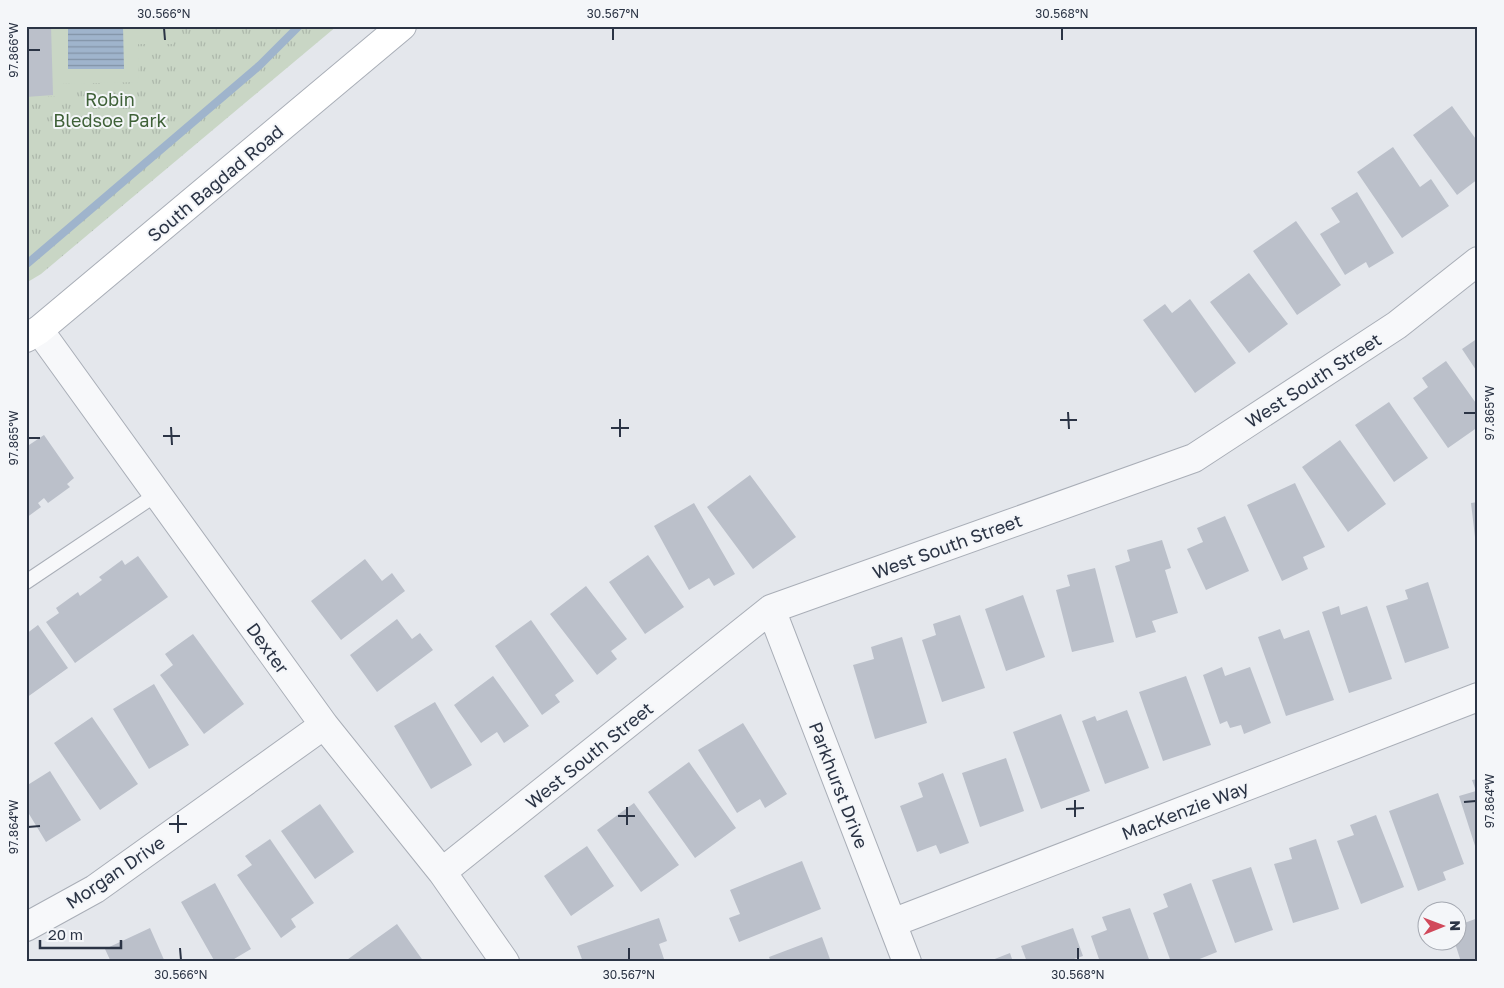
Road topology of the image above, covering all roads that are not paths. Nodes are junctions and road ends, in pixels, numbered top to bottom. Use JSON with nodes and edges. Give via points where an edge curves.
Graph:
{"nodes":[{"id":1,"x":402,"y":26,"type":"edge"},
{"id":2,"x":1478,"y":261,"type":"edge"},
{"id":3,"x":30,"y":334,"type":"edge"},
{"id":4,"x":157,"y":494,"type":"junction"},
{"id":5,"x":26,"y":582,"type":"edge"},
{"id":6,"x":771,"y":609,"type":"junction"},
{"id":7,"x":1478,"y":696,"type":"edge"},
{"id":8,"x":324,"y":725,"type":"junction"},
{"id":9,"x":442,"y":872,"type":"junction"},
{"id":10,"x":892,"y":923,"type":"junction"},
{"id":11,"x":26,"y":927,"type":"edge"},
{"id":12,"x":505,"y":962,"type":"edge"},
{"id":13,"x":907,"y":962,"type":"edge"}],
"edges":[{"from":1,"to":3,"type":"main road","name":"South Bagdad Road"},
{"from":2,"to":6,"type":"street","name":"West South Street","via":[[1398,325],[1194,458]]},
{"from":3,"to":4,"type":"street","name":"Dexter"},
{"from":4,"to":5,"type":"lane"},
{"from":4,"to":8,"type":"street","name":"Dexter"},
{"from":6,"to":9,"type":"street","name":"West South Street"},
{"from":6,"to":10,"type":"street","name":"Parkhurst Drive"},
{"from":7,"to":10,"type":"street","name":"MacKenzie Way"},
{"from":8,"to":9,"type":"street","name":"Dexter"},
{"from":8,"to":11,"type":"street","name":"Morgan Drive","via":[[95,889]]},
{"from":9,"to":12,"type":"street","name":"Dexter"},
{"from":10,"to":13,"type":"street","name":"Parkhurst Drive"}]}
